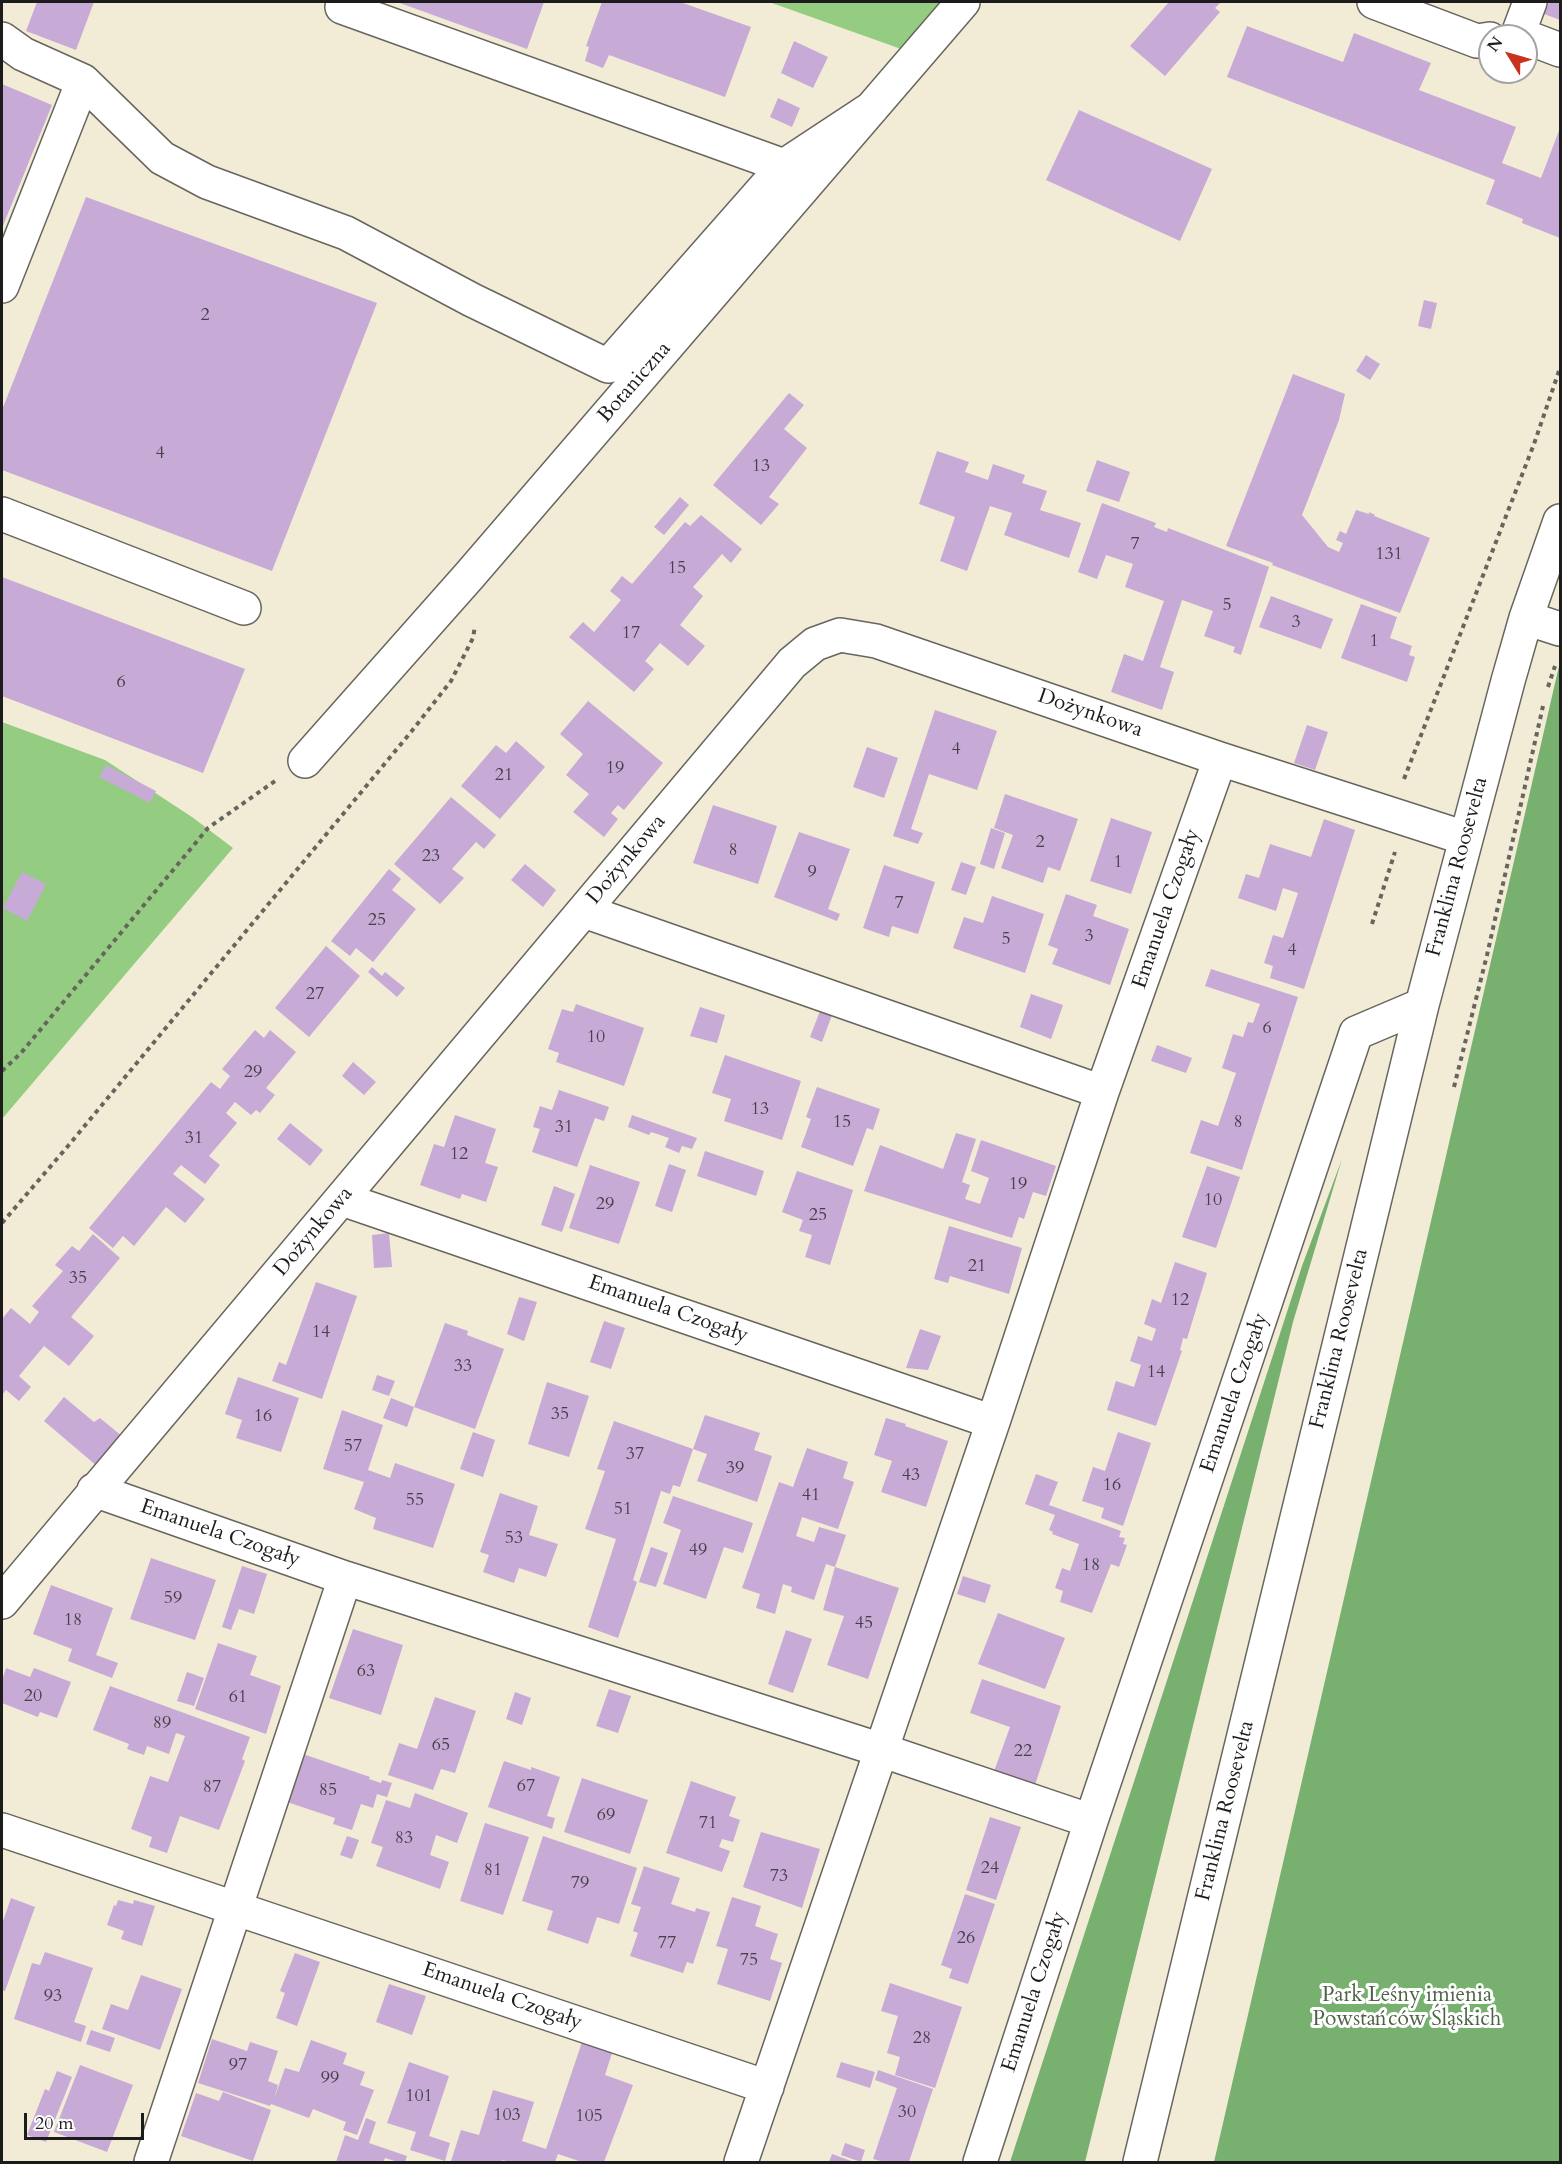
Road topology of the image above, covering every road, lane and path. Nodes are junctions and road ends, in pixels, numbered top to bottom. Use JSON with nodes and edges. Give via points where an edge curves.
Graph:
{"nodes":[{"id":1,"x":963,"y":2,"type":"edge"},
{"id":2,"x":1374,"y":2,"type":"edge"},
{"id":3,"x":1530,"y":2,"type":"edge"},
{"id":4,"x":342,"y":7,"type":"dead end"},
{"id":5,"x":1519,"y":24,"type":"edge"},
{"id":6,"x":2,"y":39,"type":"edge"},
{"id":7,"x":1478,"y":41,"type":"edge"},
{"id":8,"x":1538,"y":44,"type":"edge"},
{"id":9,"x":1560,"y":50,"type":"edge"},
{"id":10,"x":83,"y":81,"type":"junction"},
{"id":11,"x":872,"y":108,"type":"junction"},
{"id":12,"x":784,"y":166,"type":"junction"},
{"id":13,"x":2,"y":286,"type":"edge"},
{"id":14,"x":1560,"y":368,"type":"edge"},
{"id":15,"x":2,"y":514,"type":"edge"},
{"id":16,"x":1560,"y":521,"type":"edge"},
{"id":17,"x":469,"y":576,"type":"junction"},
{"id":18,"x":244,"y":608,"type":"dead end"},
{"id":19,"x":1526,"y":618,"type":"junction"},
{"id":20,"x":1560,"y":628,"type":"edge"},
{"id":21,"x":1557,"y":661,"type":"dead end"},
{"id":22,"x":1547,"y":691,"type":"dead end"},
{"id":23,"x":1544,"y":702,"type":"dead end"},
{"id":24,"x":1220,"y":759,"type":"junction"},
{"id":25,"x":304,"y":761,"type":"joint"},
{"id":26,"x":1391,"y":814,"type":"junction"},
{"id":27,"x":1464,"y":838,"type":"junction"},
{"id":28,"x":584,"y":911,"type":"junction"},
{"id":29,"x":1372,"y":924,"type":"dead end"},
{"id":30,"x":1422,"y":1005,"type":"junction"},
{"id":31,"x":2,"y":1071,"type":"edge"},
{"id":32,"x":1454,"y":1087,"type":"dead end"},
{"id":33,"x":1102,"y":1092,"type":"junction"},
{"id":34,"x":342,"y":1199,"type":"junction"},
{"id":35,"x":2,"y":1223,"type":"edge"},
{"id":36,"x":993,"y":1422,"type":"junction"},
{"id":37,"x":94,"y":1490,"type":"junction"},
{"id":38,"x":345,"y":1578,"type":"junction"},
{"id":39,"x":2,"y":1602,"type":"edge"},
{"id":40,"x":880,"y":1750,"type":"junction"},
{"id":41,"x":1091,"y":1821,"type":"junction"},
{"id":42,"x":2,"y":1830,"type":"edge"},
{"id":43,"x":237,"y":1908,"type":"junction"},
{"id":44,"x":767,"y":2086,"type":"junction"},
{"id":45,"x":151,"y":2163,"type":"edge"},
{"id":46,"x":741,"y":2163,"type":"edge"},
{"id":47,"x":980,"y":2163,"type":"edge"},
{"id":48,"x":1140,"y":2163,"type":"edge"}],
"edges":[{"from":1,"to":11,"type":"street","name":"Botaniczna"},
{"from":2,"to":7,"type":"street"},
{"from":3,"to":5,"type":"street"},
{"from":4,"to":12,"type":"street"},
{"from":6,"to":10,"type":"street","via":[[23,54]]},
{"from":8,"to":9,"type":"street"},
{"from":10,"to":12,"type":"street","via":[[162,158],[207,182],[346,233],[608,366]]},
{"from":10,"to":13,"type":"street"},
{"from":11,"to":12,"type":"street"},
{"from":11,"to":17,"type":"street","name":"Botaniczna"},
{"from":14,"to":26,"type":"path"},
{"from":15,"to":18,"type":"street"},
{"from":16,"to":19,"type":"street","name":"Franklina Roosevelta"},
{"from":17,"to":25,"type":"street","name":"Botaniczna"},
{"from":17,"to":35,"type":"path","via":[[479,601],[473,638],[451,681],[358,799]]},
{"from":19,"to":20,"type":"street"},
{"from":19,"to":27,"type":"street","name":"Franklina Roosevelta"},
{"from":21,"to":22,"type":"path"},
{"from":23,"to":32,"type":"path"},
{"from":24,"to":26,"type":"street","name":"Dożynkowa"},
{"from":24,"to":28,"type":"street","name":"Dożynkowa","via":[[876,641],[840,635],[815,644],[792,663]]},
{"from":24,"to":33,"type":"street","name":"Emanuela Czogały"},
{"from":25,"to":31,"type":"path","via":[[208,828]]},
{"from":26,"to":27,"type":"street","name":"Dożynkowa"},
{"from":26,"to":29,"type":"path","via":[[1396,846]]},
{"from":27,"to":30,"type":"street","name":"Franklina Roosevelta"},
{"from":28,"to":33,"type":"street"},
{"from":28,"to":34,"type":"street","name":"Dożynkowa"},
{"from":30,"to":41,"type":"street","name":"Emanuela Czogały","via":[[1356,1033]]},
{"from":30,"to":48,"type":"street","name":"Franklina Roosevelta"},
{"from":33,"to":36,"type":"street","name":"Emanuela Czogały"},
{"from":34,"to":36,"type":"street","name":"Emanuela Czogały"},
{"from":34,"to":37,"type":"street","name":"Dożynkowa"},
{"from":36,"to":40,"type":"street","name":"Emanuela Czogały"},
{"from":37,"to":38,"type":"street","name":"Emanuela Czogały"},
{"from":37,"to":39,"type":"street","name":"Dożynkowa"},
{"from":38,"to":40,"type":"street","name":"Emanuela Czogały"},
{"from":38,"to":43,"type":"street"},
{"from":40,"to":41,"type":"street","name":"Emanuela Czogały"},
{"from":40,"to":44,"type":"street","name":"Emanuela Czogały"},
{"from":41,"to":47,"type":"street","name":"Emanuela Czogały"},
{"from":42,"to":43,"type":"street","name":"Emanuela Czogały"},
{"from":43,"to":44,"type":"street","name":"Emanuela Czogały"},
{"from":43,"to":45,"type":"street"},
{"from":44,"to":46,"type":"street","name":"Emanuela Czogały"}]}
